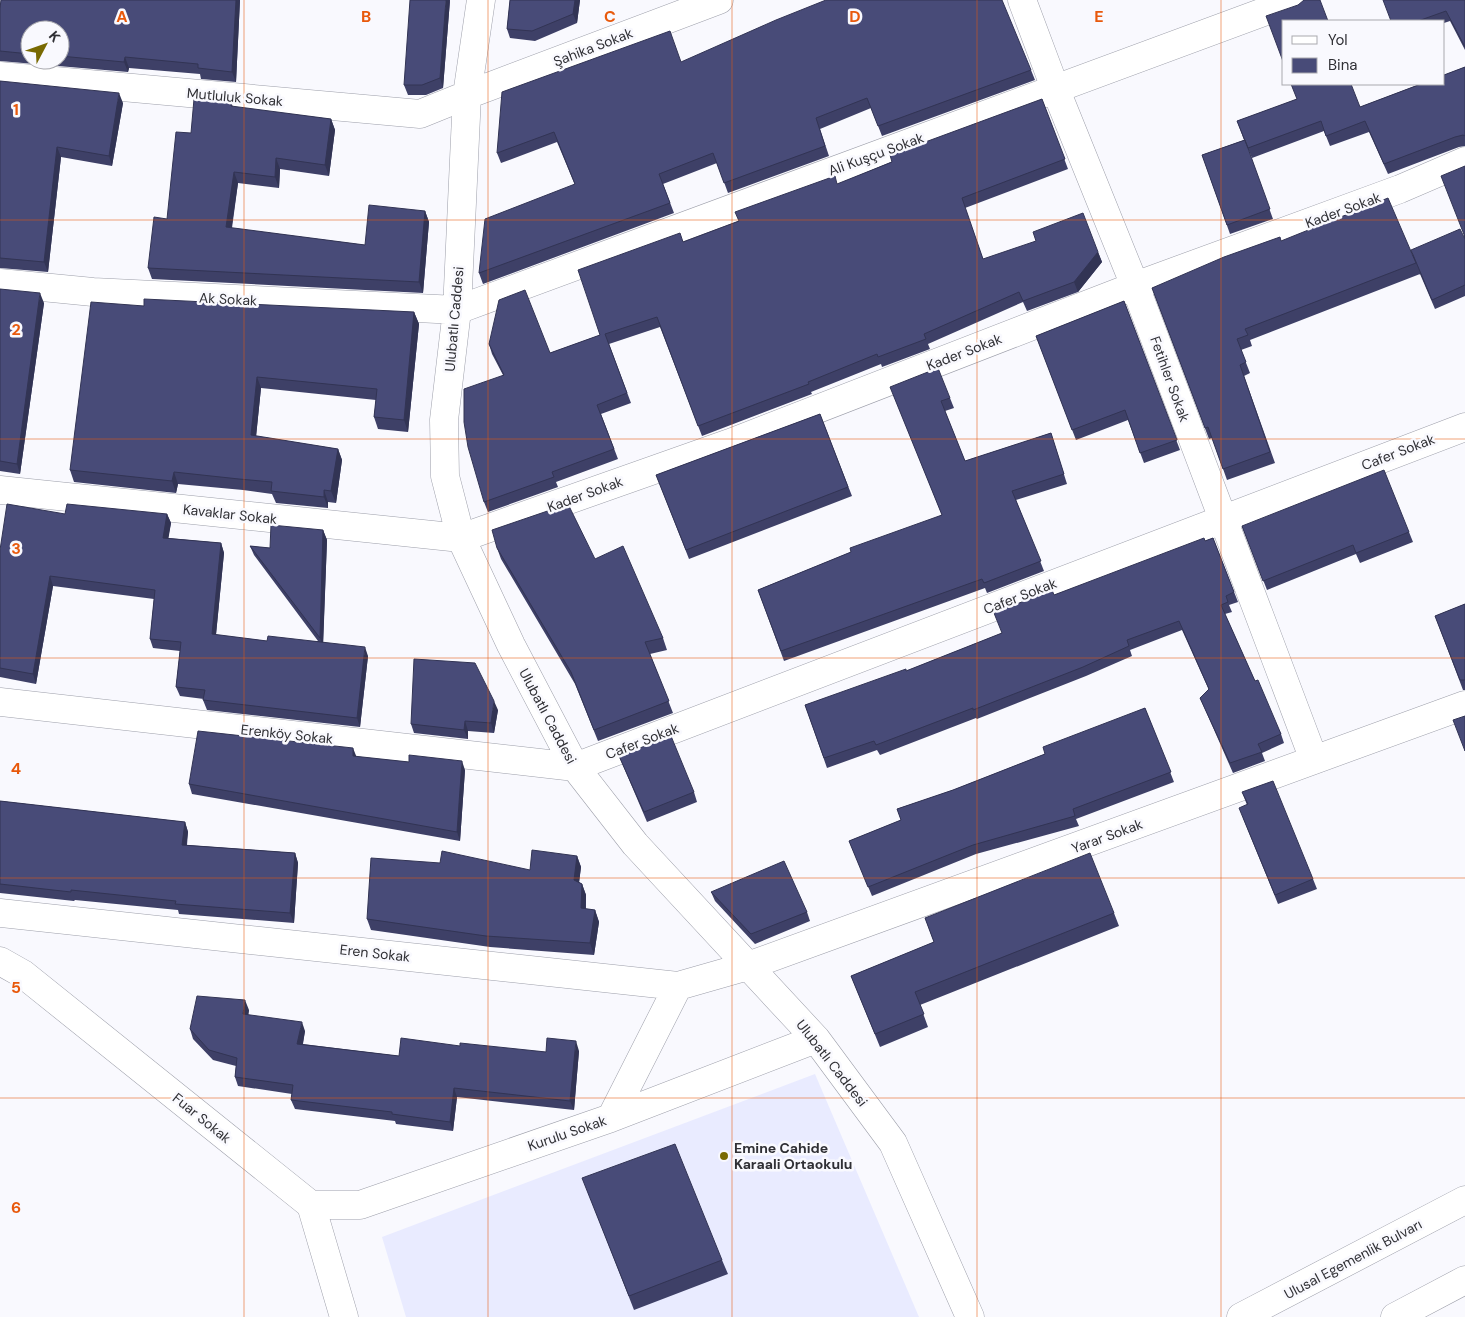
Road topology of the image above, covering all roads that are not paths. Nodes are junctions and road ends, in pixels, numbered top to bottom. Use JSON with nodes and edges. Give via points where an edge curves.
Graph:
{"nodes":[{"id":1,"x":481,"y":0,"type":"edge"},
{"id":2,"x":719,"y":0,"type":"edge"},
{"id":3,"x":1022,"y":0,"type":"edge"},
{"id":4,"x":1296,"y":0,"type":"edge"},
{"id":5,"x":0,"y":76,"type":"edge"},
{"id":6,"x":1055,"y":88,"type":"junction"},
{"id":7,"x":467,"y":95,"type":"junction"},
{"id":8,"x":1465,"y":161,"type":"edge"},
{"id":9,"x":0,"y":283,"type":"edge"},
{"id":10,"x":1135,"y":286,"type":"junction"},
{"id":11,"x":457,"y":310,"type":"junction"},
{"id":12,"x":1465,"y":427,"type":"edge"},
{"id":13,"x":0,"y":490,"type":"edge"},
{"id":14,"x":1222,"y":519,"type":"junction"},
{"id":15,"x":461,"y":538,"type":"junction"},
{"id":16,"x":0,"y":702,"type":"edge"},
{"id":17,"x":1465,"y":705,"type":"edge"},
{"id":18,"x":1314,"y":760,"type":"junction"},
{"id":19,"x":575,"y":767,"type":"junction"},
{"id":20,"x":0,"y":912,"type":"edge"},
{"id":21,"x":0,"y":961,"type":"edge"},
{"id":22,"x":748,"y":966,"type":"junction"},
{"id":23,"x":678,"y":986,"type":"junction"},
{"id":24,"x":816,"y":1038,"type":"junction"},
{"id":25,"x":611,"y":1118,"type":"junction"},
{"id":26,"x":1465,"y":1200,"type":"edge"},
{"id":27,"x":312,"y":1205,"type":"junction"},
{"id":28,"x":1465,"y":1280,"type":"edge"},
{"id":29,"x":344,"y":1317,"type":"edge"},
{"id":30,"x":970,"y":1317,"type":"edge"},
{"id":31,"x":1241,"y":1317,"type":"edge"},
{"id":32,"x":1394,"y":1317,"type":"edge"}],
"edges":[{"from":1,"to":7,"type":"street","name":"Ulubatlı Caddesi"},
{"from":2,"to":7,"type":"street","name":"Şahika Sokak"},
{"from":3,"to":6,"type":"street","name":"Fetihler Sokak"},
{"from":4,"to":6,"type":"street","name":"Ali Kuşçu Sokak"},
{"from":5,"to":7,"type":"street","name":"Mutluluk Sokak","via":[[420,114]]},
{"from":6,"to":10,"type":"street","name":"Fetihler Sokak"},
{"from":6,"to":11,"type":"street","name":"Ali Kuşçu Sokak"},
{"from":7,"to":11,"type":"street","name":"Ulubatlı Caddesi"},
{"from":8,"to":10,"type":"street","name":"Kader Sokak","via":[[1400,189]]},
{"from":9,"to":11,"type":"street","name":"Ak Sokak","via":[[93,292]]},
{"from":10,"to":14,"type":"street","name":"Fetihler Sokak"},
{"from":10,"to":15,"type":"street","name":"Kader Sokak","via":[[730,443]]},
{"from":11,"to":15,"type":"street","name":"Ulubatlı Caddesi","via":[[444,420],[445,476]]},
{"from":12,"to":14,"type":"street","name":"Cafer Sokak"},
{"from":13,"to":15,"type":"street","name":"Kavaklar Sokak"},
{"from":14,"to":18,"type":"street","name":"Fetihler Sokak"},
{"from":14,"to":19,"type":"street","name":"Cafer Sokak"},
{"from":15,"to":19,"type":"street","name":"Ulubatlı Caddesi","via":[[511,645]]},
{"from":16,"to":19,"type":"street","name":"Erenköy Sokak"},
{"from":17,"to":18,"type":"street","name":"Yarar Sokak"},
{"from":18,"to":22,"type":"street","name":"Yarar Sokak"},
{"from":19,"to":22,"type":"street","name":"Ulubatlı Caddesi","via":[[635,844]]},
{"from":20,"to":23,"type":"street","name":"Eren Sokak"},
{"from":21,"to":27,"type":"street","name":"Fuar Sokak","via":[[23,974]]},
{"from":22,"to":23,"type":"street","name":"Eren Sokak"},
{"from":22,"to":24,"type":"street","name":"Ulubatlı Caddesi"},
{"from":23,"to":25,"type":"street"},
{"from":24,"to":25,"type":"street","name":"Kurulu Sokak"},
{"from":24,"to":30,"type":"street","name":"Ulubatlı Caddesi","via":[[893,1143]]},
{"from":25,"to":27,"type":"street","name":"Kurulu Sokak","via":[[360,1205]]},
{"from":26,"to":31,"type":"street","name":"Ulusal Egemenlik Bulvarı"},
{"from":27,"to":29,"type":"street"},
{"from":28,"to":32,"type":"street"}]}
